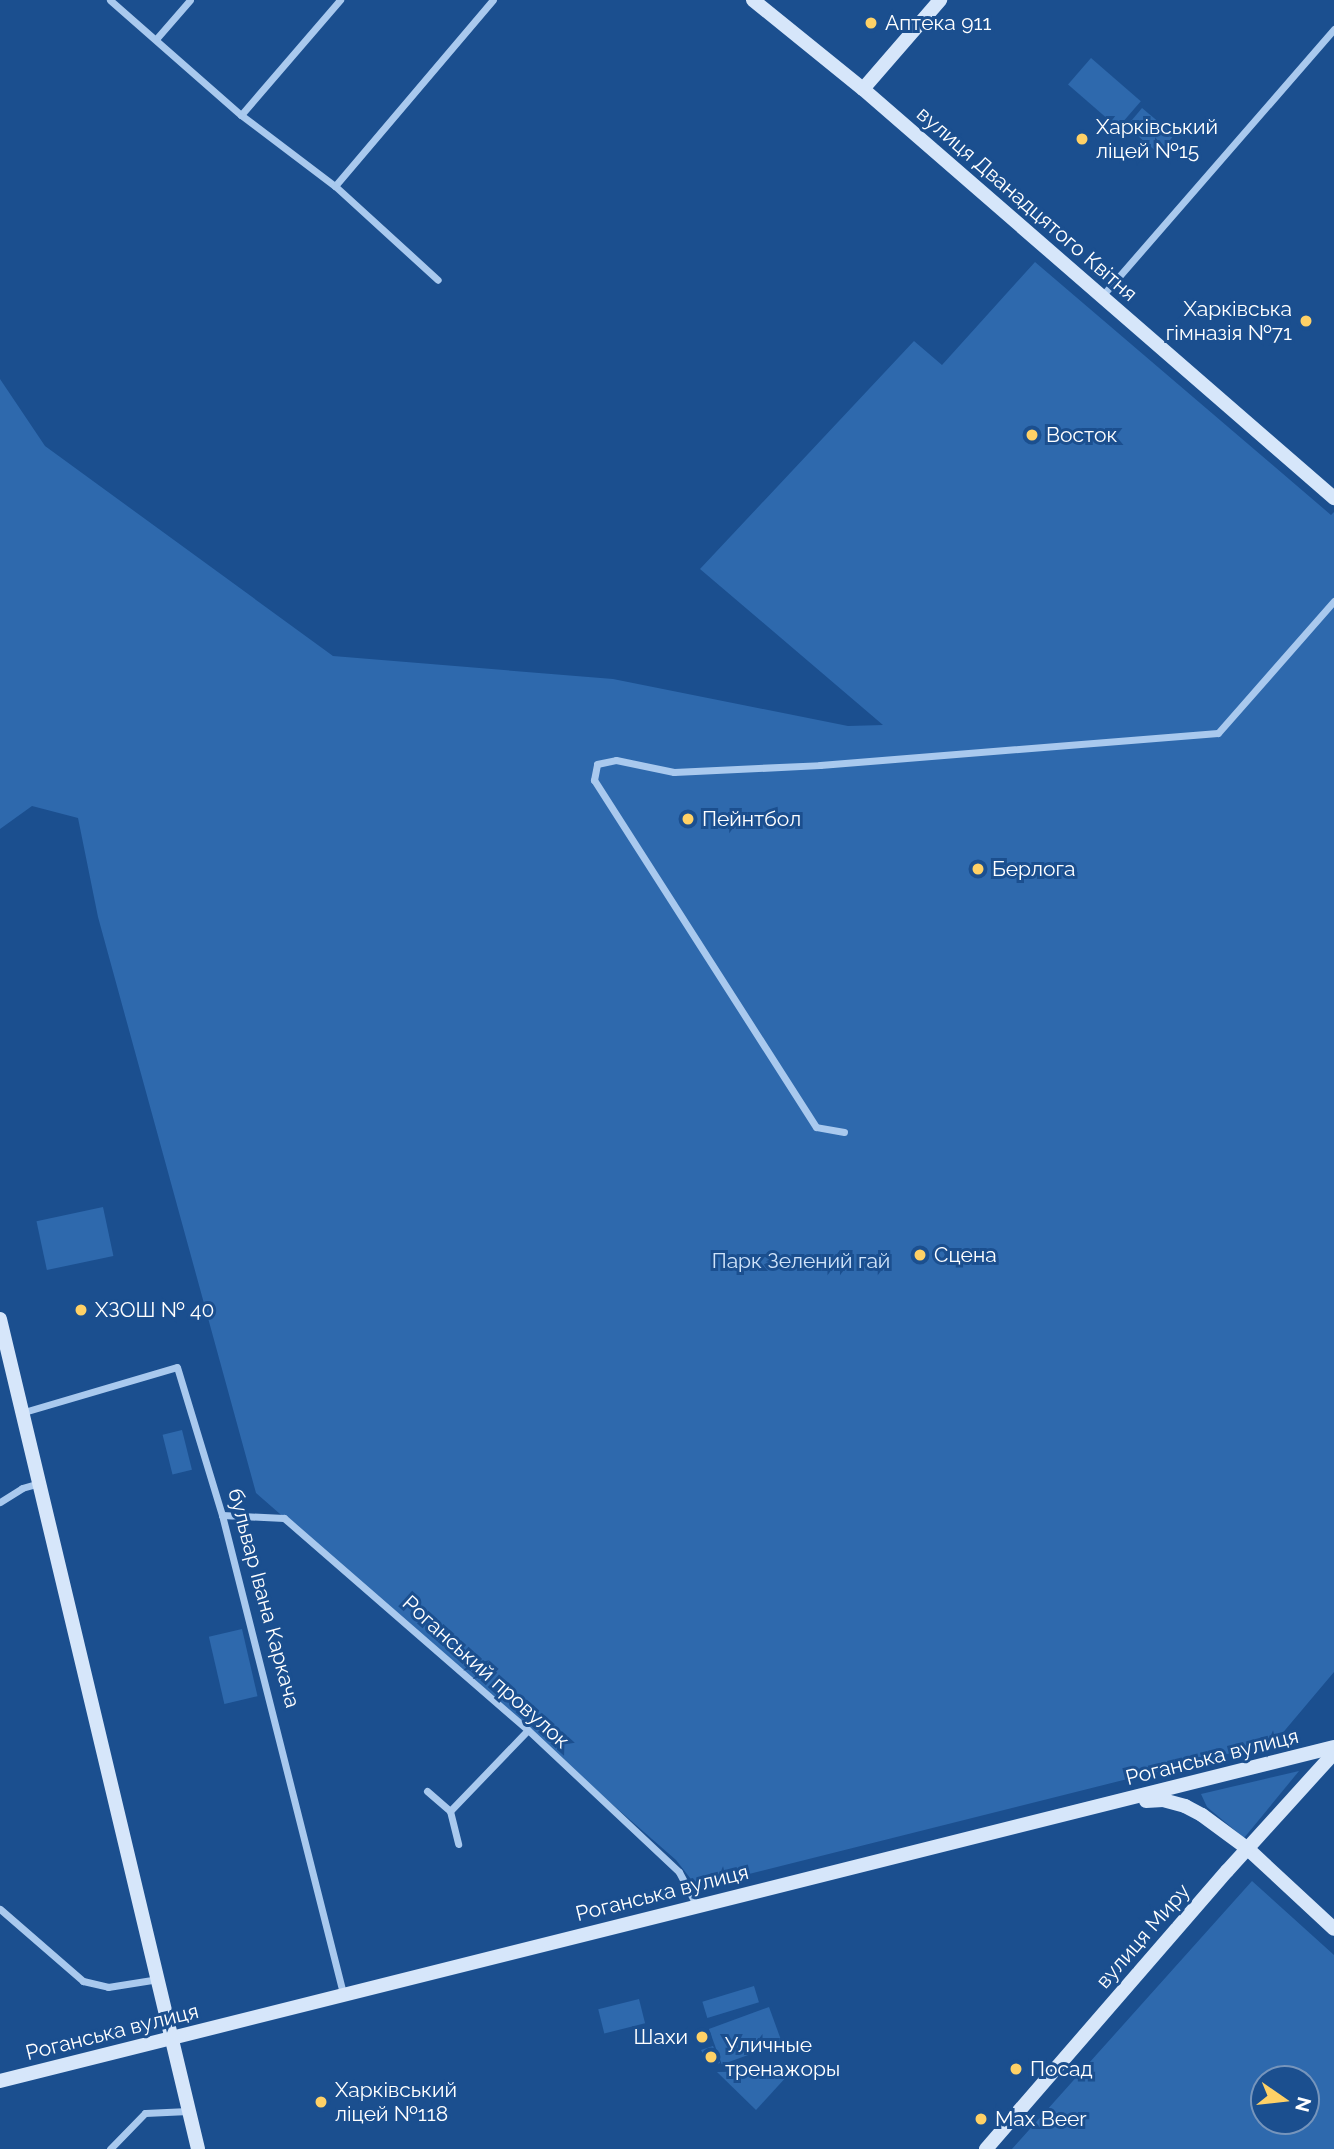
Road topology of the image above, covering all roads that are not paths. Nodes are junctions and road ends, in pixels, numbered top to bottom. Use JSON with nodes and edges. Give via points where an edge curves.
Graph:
{"nodes":[{"id":1,"x":110,"y":0,"type":"edge"},
{"id":2,"x":190,"y":0,"type":"edge"},
{"id":3,"x":340,"y":0,"type":"edge"},
{"id":4,"x":492,"y":0,"type":"edge"},
{"id":5,"x":753,"y":0,"type":"edge"},
{"id":6,"x":940,"y":0,"type":"edge"},
{"id":7,"x":1334,"y":29,"type":"edge"},
{"id":8,"x":157,"y":38,"type":"junction"},
{"id":9,"x":863,"y":89,"type":"junction"},
{"id":10,"x":241,"y":115,"type":"junction"},
{"id":11,"x":335,"y":186,"type":"junction"},
{"id":12,"x":438,"y":281,"type":"dead end"},
{"id":13,"x":1101,"y":296,"type":"junction"},
{"id":14,"x":1334,"y":498,"type":"edge"},
{"id":15,"x":1334,"y":601,"type":"edge"},
{"id":16,"x":844,"y":1132,"type":"dead end"},
{"id":17,"x":0,"y":1319,"type":"edge"},
{"id":18,"x":24,"y":1412,"type":"junction"},
{"id":19,"x":40,"y":1483,"type":"junction"},
{"id":20,"x":0,"y":1502,"type":"edge"},
{"id":21,"x":222,"y":1515,"type":"junction"},
{"id":22,"x":528,"y":1730,"type":"junction"},
{"id":23,"x":1334,"y":1747,"type":"edge"},
{"id":24,"x":1334,"y":1753,"type":"edge"},
{"id":25,"x":427,"y":1791,"type":"dead end"},
{"id":26,"x":1120,"y":1802,"type":"junction"},
{"id":27,"x":450,"y":1811,"type":"junction"},
{"id":28,"x":458,"y":1844,"type":"dead end"},
{"id":29,"x":1248,"y":1849,"type":"junction"},
{"id":30,"x":697,"y":1906,"type":"junction"},
{"id":31,"x":0,"y":1909,"type":"edge"},
{"id":32,"x":1334,"y":1929,"type":"edge"},
{"id":33,"x":159,"y":1979,"type":"junction"},
{"id":34,"x":344,"y":1996,"type":"junction"},
{"id":35,"x":174,"y":2038,"type":"junction"},
{"id":36,"x":0,"y":2081,"type":"edge"},
{"id":37,"x":189,"y":2111,"type":"junction"},
{"id":38,"x":110,"y":2149,"type":"edge"},
{"id":39,"x":198,"y":2149,"type":"edge"},
{"id":40,"x":986,"y":2149,"type":"edge"}],
"edges":[{"from":1,"to":8,"type":"street"},
{"from":2,"to":8,"type":"street"},
{"from":3,"to":10,"type":"street"},
{"from":4,"to":11,"type":"street"},
{"from":5,"to":9,"type":"street","name":"вулиця Дванадцятого Квітня"},
{"from":6,"to":9,"type":"street"},
{"from":7,"to":13,"type":"street"},
{"from":8,"to":10,"type":"street"},
{"from":9,"to":13,"type":"street","name":"вулиця Дванадцятого Квітня"},
{"from":10,"to":11,"type":"street"},
{"from":11,"to":12,"type":"street"},
{"from":13,"to":14,"type":"street","name":"вулиця Дванадцятого Квітня"},
{"from":15,"to":16,"type":"street","via":[[1218,733],[820,765],[674,772],[616,760],[597,764],[594,780],[816,1127]]},
{"from":17,"to":18,"type":"street"},
{"from":18,"to":19,"type":"street"},
{"from":18,"to":21,"type":"street","name":"бульвар Івана Каркача","via":[[177,1367]]},
{"from":19,"to":20,"type":"street"},
{"from":19,"to":33,"type":"street"},
{"from":21,"to":22,"type":"street","name":"Роганський провулок","via":[[284,1518]]},
{"from":21,"to":34,"type":"street","name":"бульвар Івана Каркача"},
{"from":22,"to":27,"type":"street"},
{"from":22,"to":30,"type":"street","name":"Роганський провулок","via":[[679,1872]]},
{"from":23,"to":26,"type":"street","name":"Роганська вулиця"},
{"from":24,"to":29,"type":"street","name":"вулиця Миру"},
{"from":25,"to":27,"type":"street"},
{"from":26,"to":29,"type":"street","via":[[1163,1800],[1185,1806]]},
{"from":26,"to":30,"type":"street","name":"Роганська вулиця"},
{"from":27,"to":28,"type":"street"},
{"from":29,"to":32,"type":"street"},
{"from":29,"to":40,"type":"street","name":"вулиця Миру"},
{"from":30,"to":34,"type":"street","name":"Роганська вулиця"},
{"from":31,"to":33,"type":"street","via":[[83,1981],[108,1987]]},
{"from":33,"to":35,"type":"street"},
{"from":34,"to":35,"type":"street","name":"Роганська вулиця"},
{"from":35,"to":36,"type":"street","name":"Роганська вулиця"},
{"from":35,"to":37,"type":"street"},
{"from":37,"to":38,"type":"street","via":[[145,2113]]},
{"from":37,"to":39,"type":"street"}]}
